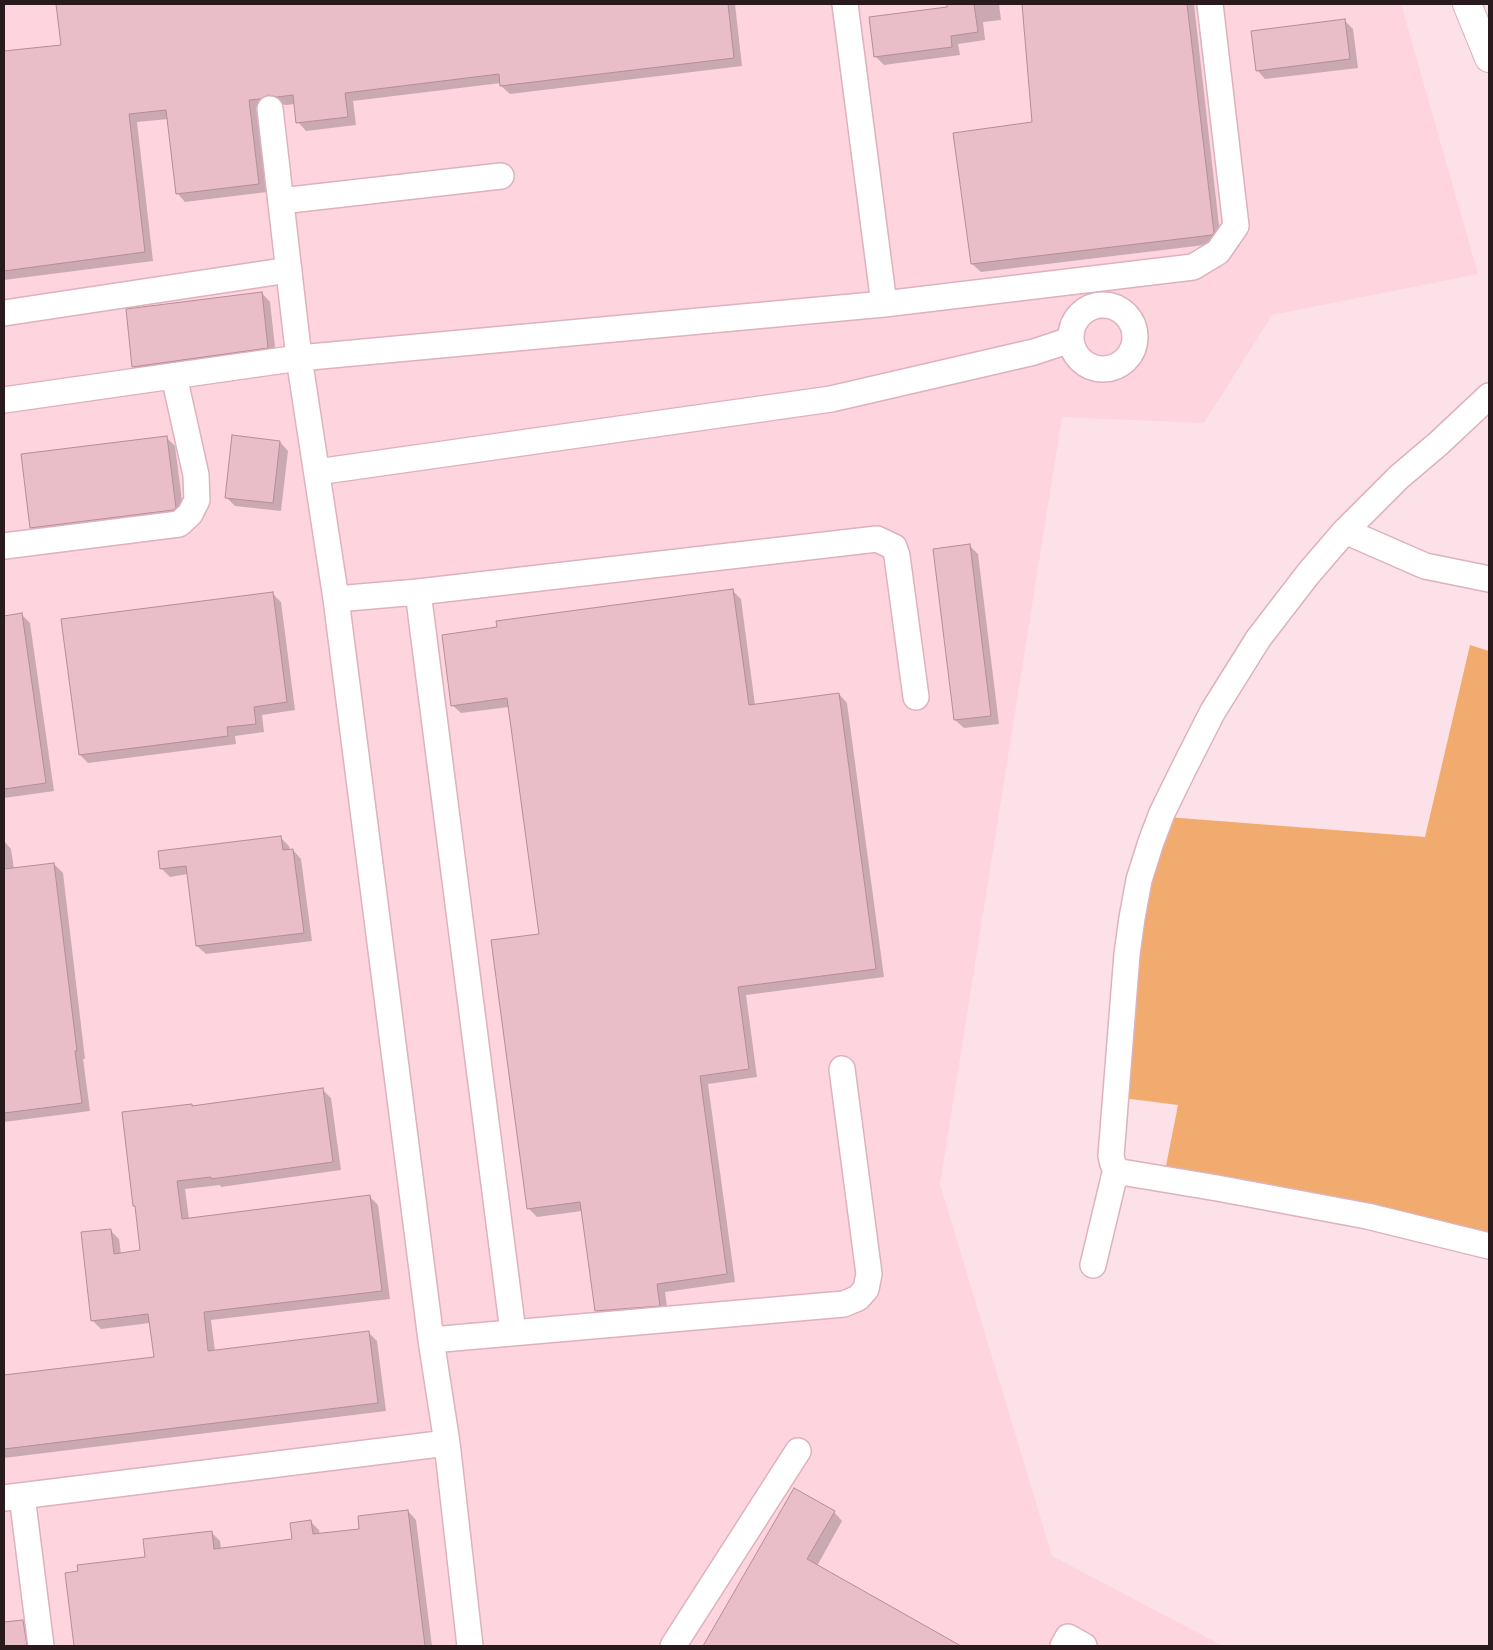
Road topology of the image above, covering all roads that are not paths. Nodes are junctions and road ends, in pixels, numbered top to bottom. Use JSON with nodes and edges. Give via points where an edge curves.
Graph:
{"nodes":[{"id":1,"x":845,"y":4,"type":"edge"},
{"id":2,"x":1210,"y":4,"type":"edge"},
{"id":3,"x":1467,"y":4,"type":"edge"},
{"id":4,"x":1489,"y":58,"type":"edge"},
{"id":5,"x":270,"y":109,"type":"dead end"},
{"id":6,"x":501,"y":176,"type":"dead end"},
{"id":7,"x":281,"y":201,"type":"junction"},
{"id":8,"x":289,"y":270,"type":"junction"},
{"id":9,"x":884,"y":304,"type":"junction"},
{"id":10,"x":4,"y":313,"type":"edge"},
{"id":11,"x":1070,"y":340,"type":"dead end"},
{"id":12,"x":299,"y":358,"type":"junction"},
{"id":13,"x":174,"y":376,"type":"junction"},
{"id":14,"x":1489,"y":396,"type":"edge"},
{"id":15,"x":4,"y":400,"type":"edge"},
{"id":16,"x":317,"y":472,"type":"junction"},
{"id":17,"x":1345,"y":531,"type":"junction"},
{"id":18,"x":4,"y":546,"type":"edge"},
{"id":19,"x":1489,"y":579,"type":"edge"},
{"id":20,"x":418,"y":592,"type":"junction"},
{"id":21,"x":336,"y":599,"type":"junction"},
{"id":22,"x":916,"y":697,"type":"dead end"},
{"id":23,"x":842,"y":1069,"type":"dead end"},
{"id":24,"x":1116,"y":1169,"type":"junction"},
{"id":25,"x":1489,"y":1246,"type":"edge"},
{"id":26,"x":1093,"y":1264,"type":"dead end"},
{"id":27,"x":513,"y":1332,"type":"junction"},
{"id":28,"x":431,"y":1340,"type":"junction"},
{"id":29,"x":447,"y":1443,"type":"junction"},
{"id":30,"x":798,"y":1451,"type":"dead end"},
{"id":31,"x":13,"y":1497,"type":"edge"},
{"id":32,"x":42,"y":1646,"type":"edge"},
{"id":33,"x":470,"y":1646,"type":"edge"},
{"id":34,"x":672,"y":1646,"type":"edge"},
{"id":35,"x":1063,"y":1646,"type":"edge"},
{"id":36,"x":1084,"y":1646,"type":"edge"}],
"edges":[{"from":1,"to":9,"type":"street"},
{"from":2,"to":9,"type":"street","via":[[1236,226],[1218,252],[1193,267]]},
{"from":3,"to":4,"type":"highway"},
{"from":5,"to":7,"type":"street"},
{"from":6,"to":7,"type":"street"},
{"from":7,"to":8,"type":"street"},
{"from":8,"to":10,"type":"street"},
{"from":8,"to":12,"type":"street"},
{"from":9,"to":12,"type":"street"},
{"from":11,"to":16,"type":"street","via":[[1025,354],[831,399]]},
{"from":12,"to":13,"type":"street"},
{"from":12,"to":16,"type":"street"},
{"from":13,"to":15,"type":"street"},
{"from":13,"to":18,"type":"street","via":[[196,475],[197,500],[190,514],[179,524]]},
{"from":14,"to":17,"type":"street","via":[[1398,477]]},
{"from":16,"to":21,"type":"street"},
{"from":17,"to":19,"type":"street","via":[[1425,566]]},
{"from":17,"to":24,"type":"street","via":[[1258,639],[1213,711],[1151,842],[1139,880],[1127,954],[1111,1156]]},
{"from":20,"to":21,"type":"street"},
{"from":20,"to":22,"type":"street","via":[[877,539],[894,547]]},
{"from":20,"to":27,"type":"street"},
{"from":21,"to":28,"type":"street"},
{"from":23,"to":27,"type":"street","via":[[869,1274],[866,1289],[858,1298],[844,1304]]},
{"from":24,"to":25,"type":"street","via":[[1129,1174],[1366,1216]]},
{"from":24,"to":26,"type":"street"},
{"from":27,"to":28,"type":"street"},
{"from":28,"to":29,"type":"street"},
{"from":29,"to":31,"type":"street"},
{"from":29,"to":33,"type":"street"},
{"from":30,"to":34,"type":"street"},
{"from":31,"to":32,"type":"street"},
{"from":35,"to":36,"type":"street","via":[[1068,1637]]}]}
